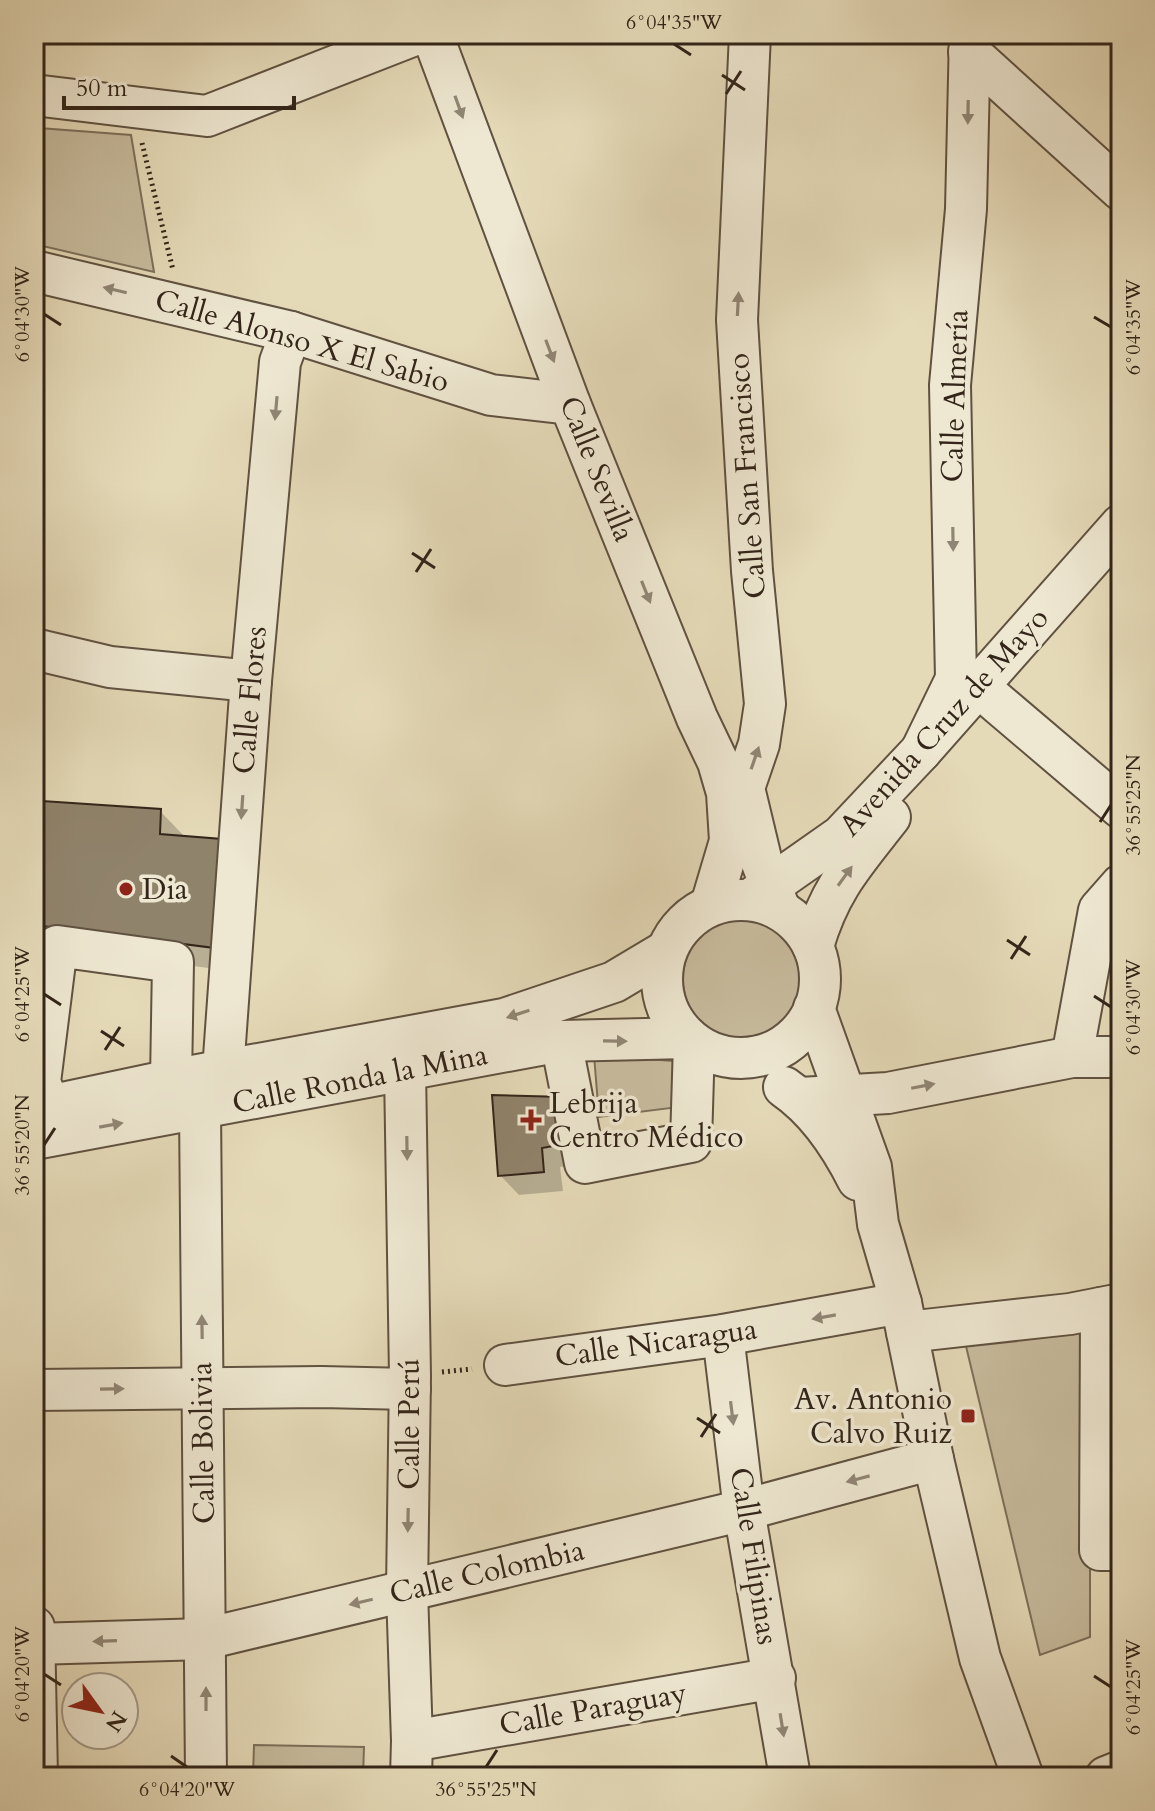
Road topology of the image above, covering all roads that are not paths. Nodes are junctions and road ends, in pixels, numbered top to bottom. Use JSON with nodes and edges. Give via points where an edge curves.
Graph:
{"nodes":[{"id":1,"x":417,"y":34,"type":"edge"},
{"id":2,"x":432,"y":34,"type":"edge"},
{"id":3,"x":750,"y":34,"type":"edge"},
{"id":4,"x":969,"y":43,"type":"edge"},
{"id":5,"x":34,"y":95,"type":"edge"},
{"id":6,"x":1121,"y":190,"type":"edge"},
{"id":7,"x":34,"y":271,"type":"edge"},
{"id":8,"x":291,"y":332,"type":"junction"},
{"id":9,"x":570,"y":404,"type":"junction"},
{"id":10,"x":1121,"y":525,"type":"edge"},
{"id":11,"x":1121,"y":556,"type":"edge"},
{"id":12,"x":34,"y":649,"type":"edge"},
{"id":13,"x":251,"y":681,"type":"junction"},
{"id":14,"x":994,"y":700,"type":"junction"},
{"id":15,"x":921,"y":751,"type":"junction"},
{"id":16,"x":1121,"y":808,"type":"edge"},
{"id":17,"x":1121,"y":885,"type":"edge"},
{"id":18,"x":767,"y":898,"type":"junction"},
{"id":19,"x":711,"y":905,"type":"junction"},
{"id":20,"x":813,"y":946,"type":"junction"},
{"id":21,"x":666,"y":951,"type":"junction"},
{"id":22,"x":814,"y":1008,"type":"junction"},
{"id":23,"x":691,"y":1040,"type":"junction"},
{"id":24,"x":561,"y":1041,"type":"junction"},
{"id":25,"x":1072,"y":1057,"type":"junction"},
{"id":26,"x":1121,"y":1057,"type":"edge"},
{"id":27,"x":743,"y":1058,"type":"junction"},
{"id":28,"x":405,"y":1070,"type":"junction"},
{"id":29,"x":223,"y":1071,"type":"junction"},
{"id":30,"x":171,"y":1080,"type":"junction"},
{"id":31,"x":846,"y":1096,"type":"junction"},
{"id":32,"x":800,"y":1098,"type":"junction"},
{"id":33,"x":200,"y":1109,"type":"junction"},
{"id":34,"x":39,"y":1117,"type":"edge"},
{"id":35,"x":878,"y":1224,"type":"junction"},
{"id":36,"x":1111,"y":1306,"type":"edge"},
{"id":37,"x":904,"y":1318,"type":"junction"},
{"id":38,"x":723,"y":1335,"type":"junction"},
{"id":39,"x":505,"y":1365,"type":"road end"},
{"id":40,"x":410,"y":1382,"type":"junction"},
{"id":41,"x":203,"y":1388,"type":"junction"},
{"id":42,"x":34,"y":1390,"type":"edge"},
{"id":43,"x":933,"y":1459,"type":"junction"},
{"id":44,"x":744,"y":1510,"type":"junction"},
{"id":45,"x":1110,"y":1550,"type":"edge"},
{"id":46,"x":407,"y":1591,"type":"junction"},
{"id":47,"x":34,"y":1627,"type":"edge"},
{"id":48,"x":205,"y":1639,"type":"junction"},
{"id":49,"x":34,"y":1644,"type":"edge"},
{"id":50,"x":775,"y":1678,"type":"junction"},
{"id":51,"x":411,"y":1759,"type":"edge"},
{"id":52,"x":1121,"y":1771,"type":"edge"},
{"id":53,"x":37,"y":1777,"type":"edge"},
{"id":54,"x":206,"y":1777,"type":"edge"},
{"id":55,"x":790,"y":1777,"type":"edge"},
{"id":56,"x":1023,"y":1777,"type":"edge"},
{"id":57,"x":1106,"y":1777,"type":"edge"}],
"edges":[{"from":1,"to":5,"type":"street","via":[[207,116]]},
{"from":2,"to":9,"type":"street","name":"Calle Sevilla","one_way":true},
{"from":18,"to":3,"type":"street","name":"Calle San Francisco","one_way":true,"via":[[744,788],[765,704],[737,320]]},
{"from":4,"to":6,"type":"street"},
{"from":4,"to":15,"type":"street","name":"Calle Almería","one_way":true,"via":[[966,209],[950,385],[956,679]]},
{"from":8,"to":7,"type":"street","name":"Calle Alonso X El Sabio","one_way":true},
{"from":8,"to":9,"type":"street","name":"Calle Alonso X El Sabio","via":[[491,395]]},
{"from":8,"to":13,"type":"street","name":"Calle Flores","one_way":true,"via":[[280,362]]},
{"from":9,"to":19,"type":"street","name":"Calle Sevilla","one_way":true,"via":[[727,793],[730,841]]},
{"from":10,"to":15,"type":"street","name":"Avenida Cruz de Mayo"},
{"from":11,"to":14,"type":"street","name":"Avenida Cruz de Mayo"},
{"from":12,"to":13,"type":"street","via":[[110,667]]},
{"from":13,"to":29,"type":"street","name":"Calle Flores","one_way":true},
{"from":14,"to":16,"type":"street"},
{"from":20,"to":14,"type":"street","name":"Avenida Cruz de Mayo","one_way":true,"via":[[840,881]]},
{"from":15,"to":18,"type":"street","name":"Avenida Cruz de Mayo","via":[[841,836]]},
{"from":17,"to":25,"type":"street","via":[[1099,910]]},
{"from":18,"to":19,"type":"street"},
{"from":18,"to":20,"type":"street","via":[[800,925]]},
{"from":19,"to":21,"type":"street","via":[[692,916]]},
{"from":20,"to":22,"type":"street","via":[[820,988]]},
{"from":21,"to":23,"type":"street","via":[[664,998],[672,1020]]},
{"from":21,"to":29,"type":"street","name":"Calle Ronda la Mina","one_way":true,"via":[[614,982],[504,1019]]},
{"from":22,"to":27,"type":"street","via":[[786,1044]]},
{"from":22,"to":31,"type":"street"},
{"from":24,"to":23,"type":"street","name":"Calle Ronda la Mina","one_way":true},
{"from":23,"to":24,"type":"street","via":[[691,1142],[585,1163]]},
{"from":23,"to":27,"type":"street","via":[[709,1052]]},
{"from":24,"to":28,"type":"street","name":"Calle Ronda la Mina"},
{"from":25,"to":26,"type":"street"},
{"from":31,"to":25,"type":"street","one_way":true,"via":[[888,1093]]},
{"from":27,"to":32,"type":"street"},
{"from":28,"to":33,"type":"street","name":"Calle Ronda la Mina"},
{"from":28,"to":40,"type":"street","name":"Calle Perú","one_way":true},
{"from":29,"to":30,"type":"street","name":"Calle Ronda la Mina"},
{"from":30,"to":34,"type":"street","name":"Calle Ronda la Mina"},
{"from":30,"to":34,"type":"street","via":[[173,962],[57,946]]},
{"from":31,"to":32,"type":"street"},
{"from":31,"to":35,"type":"street","via":[[871,1167]]},
{"from":32,"to":35,"type":"street","via":[[843,1152]]},
{"from":34,"to":33,"type":"street","name":"Calle Ronda la Mina","one_way":true},
{"from":41,"to":33,"type":"street","name":"Calle Bolivia","one_way":true},
{"from":35,"to":37,"type":"street"},
{"from":36,"to":37,"type":"street","name":"Calle Nicaragua"},
{"from":36,"to":45,"type":"street"},
{"from":37,"to":38,"type":"street","name":"Calle Nicaragua","one_way":true},
{"from":37,"to":43,"type":"street"},
{"from":38,"to":39,"type":"street","name":"Calle Nicaragua"},
{"from":38,"to":44,"type":"street","name":"Calle Filipinas","one_way":true},
{"from":40,"to":41,"type":"street"},
{"from":40,"to":46,"type":"street","name":"Calle Perú","one_way":true},
{"from":42,"to":41,"type":"street","one_way":true},
{"from":41,"to":48,"type":"street","name":"Calle Bolivia"},
{"from":43,"to":44,"type":"street","name":"Calle Colombia","one_way":true},
{"from":43,"to":56,"type":"street","via":[[980,1658]]},
{"from":44,"to":46,"type":"street","name":"Calle Colombia"},
{"from":44,"to":50,"type":"street","name":"Calle Filipinas"},
{"from":46,"to":48,"type":"street","name":"Calle Colombia","one_way":true},
{"from":46,"to":51,"type":"street","name":"Calle Perú"},
{"from":47,"to":49,"type":"street"},
{"from":48,"to":49,"type":"street","name":"Calle Colombia","one_way":true},
{"from":54,"to":48,"type":"street","name":"Calle Bolivia","one_way":true},
{"from":49,"to":53,"type":"street"},
{"from":50,"to":51,"type":"street","name":"Calle Paraguay"},
{"from":50,"to":55,"type":"street","name":"Calle Filipinas","one_way":true},
{"from":52,"to":57,"type":"street"}]}
